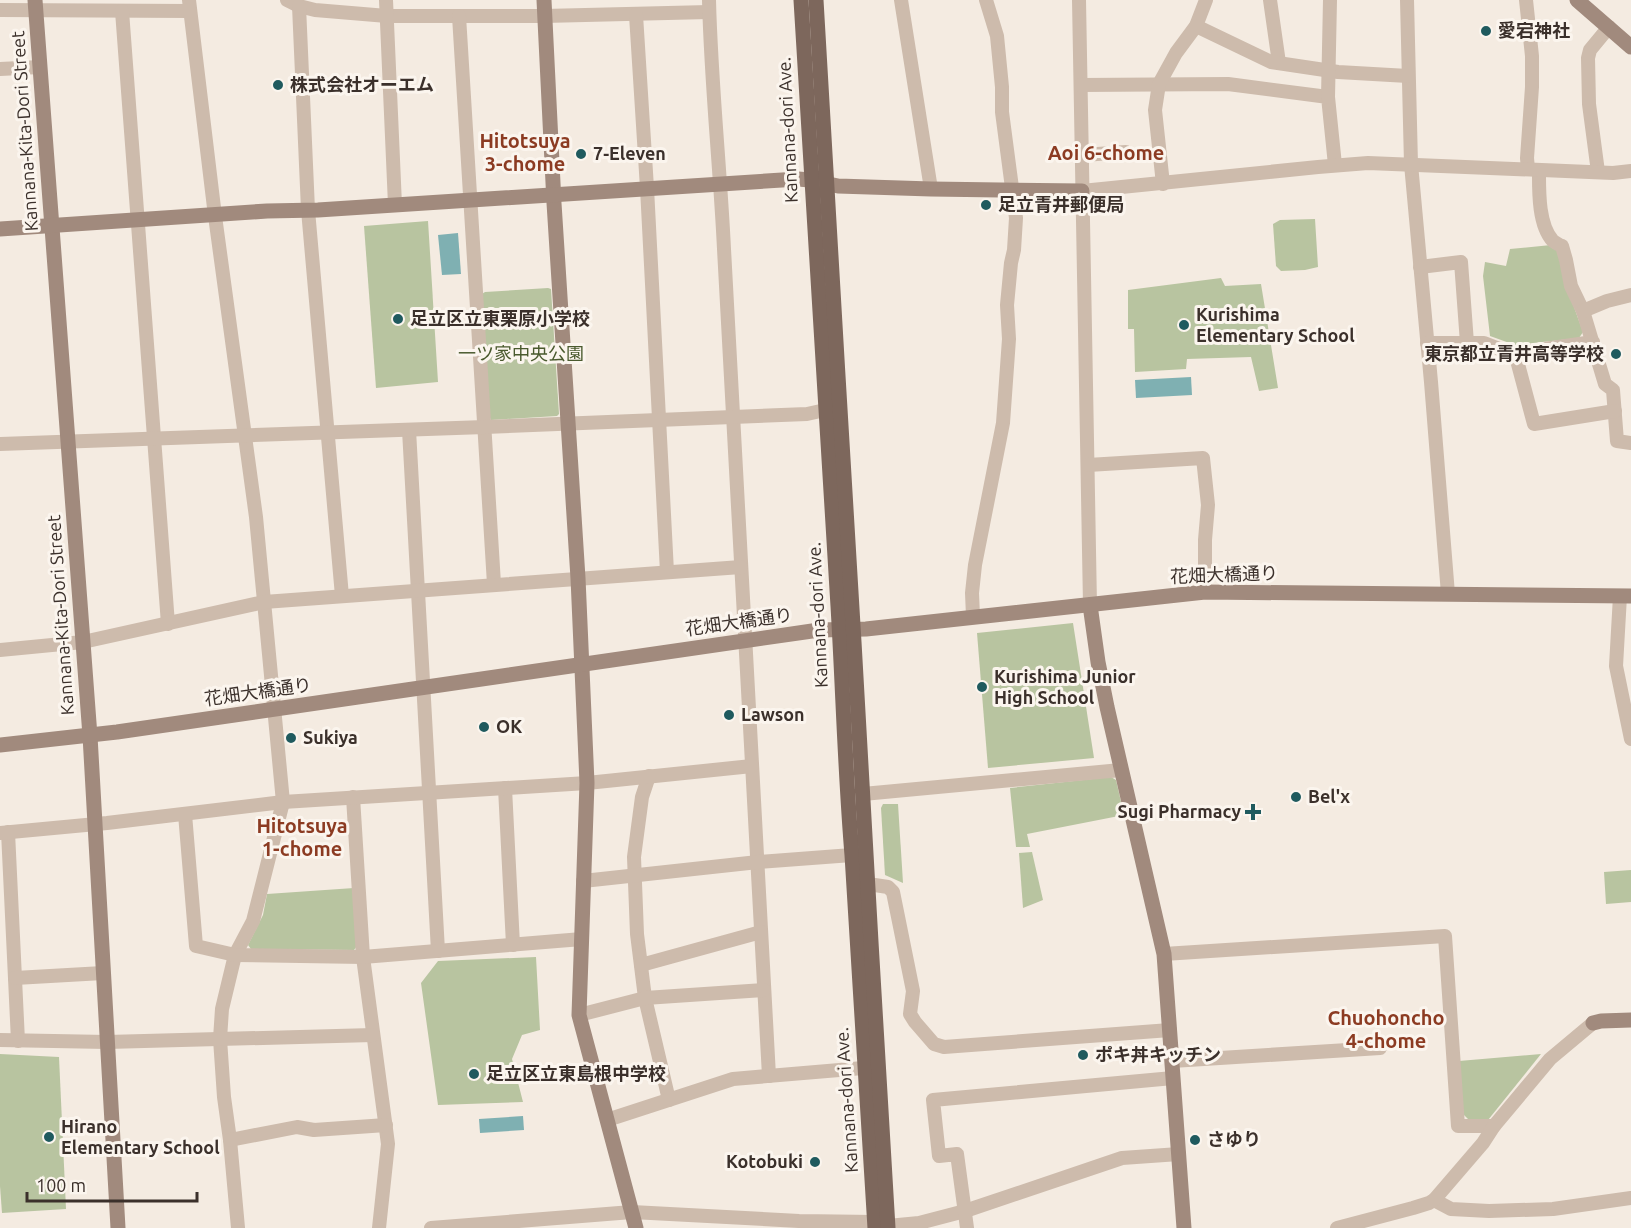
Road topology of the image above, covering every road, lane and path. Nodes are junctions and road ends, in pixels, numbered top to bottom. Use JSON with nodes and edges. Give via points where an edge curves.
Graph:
{"nodes":[{"id":1,"x":386,"y":0,"type":"edge"},
{"id":2,"x":544,"y":0,"type":"edge"},
{"id":3,"x":801,"y":0,"type":"edge"},
{"id":4,"x":816,"y":0,"type":"edge"},
{"id":5,"x":901,"y":0,"type":"edge"},
{"id":6,"x":986,"y":0,"type":"edge"},
{"id":7,"x":1079,"y":0,"type":"edge"},
{"id":8,"x":1206,"y":0,"type":"edge"},
{"id":9,"x":1270,"y":0,"type":"edge"},
{"id":10,"x":1330,"y":0,"type":"edge"},
{"id":11,"x":1407,"y":0,"type":"edge"},
{"id":12,"x":1526,"y":0,"type":"edge"},
{"id":13,"x":1577,"y":0,"type":"edge"},
{"id":14,"x":293,"y":3,"type":"edge"},
{"id":15,"x":35,"y":5,"type":"edge"},
{"id":16,"x":189,"y":6,"type":"edge"},
{"id":17,"x":709,"y":6,"type":"edge"},
{"id":18,"x":0,"y":10,"type":"edge"},
{"id":19,"x":122,"y":11,"type":"junction"},
{"id":20,"x":636,"y":15,"type":"junction"},
{"id":21,"x":387,"y":16,"type":"junction"},
{"id":22,"x":459,"y":16,"type":"junction"},
{"id":23,"x":544,"y":16,"type":"junction"},
{"id":24,"x":1197,"y":26,"type":"junction"},
{"id":25,"x":1609,"y":27,"type":"junction"},
{"id":26,"x":1631,"y":47,"type":"edge"},
{"id":27,"x":1279,"y":63,"type":"junction"},
{"id":28,"x":40,"y":67,"type":"junction"},
{"id":29,"x":0,"y":69,"type":"edge"},
{"id":30,"x":1329,"y":70,"type":"junction"},
{"id":31,"x":1408,"y":76,"type":"junction"},
{"id":32,"x":1158,"y":84,"type":"junction"},
{"id":33,"x":1081,"y":85,"type":"junction"},
{"id":34,"x":1329,"y":97,"type":"junction"},
{"id":35,"x":1126,"y":152,"type":"dead end"},
{"id":36,"x":1083,"y":155,"type":"junction"},
{"id":37,"x":1411,"y":164,"type":"junction"},
{"id":38,"x":1335,"y":165,"type":"junction"},
{"id":39,"x":1534,"y":170,"type":"junction"},
{"id":40,"x":1631,"y":171,"type":"edge"},
{"id":41,"x":1598,"y":172,"type":"junction"},
{"id":42,"x":818,"y":182,"type":"junction"},
{"id":43,"x":721,"y":184,"type":"junction"},
{"id":44,"x":1163,"y":184,"type":"junction"},
{"id":45,"x":647,"y":188,"type":"junction"},
{"id":46,"x":931,"y":189,"type":"junction"},
{"id":47,"x":1013,"y":191,"type":"junction"},
{"id":48,"x":1082,"y":191,"type":"junction"},
{"id":49,"x":554,"y":194,"type":"junction"},
{"id":50,"x":472,"y":200,"type":"junction"},
{"id":51,"x":395,"y":205,"type":"junction"},
{"id":52,"x":308,"y":210,"type":"junction"},
{"id":53,"x":214,"y":216,"type":"junction"},
{"id":54,"x":138,"y":220,"type":"junction"},
{"id":55,"x":52,"y":226,"type":"junction"},
{"id":56,"x":0,"y":230,"type":"edge"},
{"id":57,"x":1420,"y":267,"type":"junction"},
{"id":58,"x":1631,"y":295,"type":"edge"},
{"id":59,"x":1582,"y":311,"type":"junction"},
{"id":60,"x":1593,"y":342,"type":"junction"},
{"id":61,"x":1427,"y":343,"type":"junction"},
{"id":62,"x":1467,"y":343,"type":"junction"},
{"id":63,"x":1515,"y":353,"type":"junction"},
{"id":64,"x":825,"y":410,"type":"junction"},
{"id":65,"x":1615,"y":411,"type":"junction"},
{"id":66,"x":732,"y":417,"type":"junction"},
{"id":67,"x":658,"y":420,"type":"junction"},
{"id":68,"x":567,"y":423,"type":"junction"},
{"id":69,"x":485,"y":427,"type":"junction"},
{"id":70,"x":409,"y":429,"type":"junction"},
{"id":71,"x":327,"y":432,"type":"junction"},
{"id":72,"x":244,"y":435,"type":"junction"},
{"id":73,"x":154,"y":438,"type":"junction"},
{"id":74,"x":68,"y":441,"type":"junction"},
{"id":75,"x":1631,"y":443,"type":"edge"},
{"id":76,"x":0,"y":444,"type":"edge"},
{"id":77,"x":1088,"y":465,"type":"junction"},
{"id":78,"x":741,"y":567,"type":"junction"},
{"id":79,"x":667,"y":572,"type":"junction"},
{"id":80,"x":578,"y":578,"type":"junction"},
{"id":81,"x":494,"y":584,"type":"junction"},
{"id":82,"x":417,"y":590,"type":"junction"},
{"id":83,"x":1205,"y":592,"type":"junction"},
{"id":84,"x":1448,"y":594,"type":"junction"},
{"id":85,"x":1625,"y":596,"type":"edge"},
{"id":86,"x":342,"y":597,"type":"junction"},
{"id":87,"x":264,"y":602,"type":"junction"},
{"id":88,"x":1090,"y":605,"type":"junction"},
{"id":89,"x":973,"y":616,"type":"junction"},
{"id":90,"x":168,"y":624,"type":"junction"},
{"id":91,"x":846,"y":629,"type":"junction"},
{"id":92,"x":744,"y":641,"type":"junction"},
{"id":93,"x":83,"y":642,"type":"junction"},
{"id":94,"x":0,"y":650,"type":"edge"},
{"id":95,"x":581,"y":664,"type":"junction"},
{"id":96,"x":423,"y":688,"type":"junction"},
{"id":97,"x":275,"y":709,"type":"junction"},
{"id":98,"x":90,"y":736,"type":"junction"},
{"id":99,"x":1631,"y":739,"type":"edge"},
{"id":100,"x":0,"y":745,"type":"edge"},
{"id":101,"x":752,"y":766,"type":"junction"},
{"id":102,"x":1121,"y":770,"type":"junction"},
{"id":103,"x":649,"y":776,"type":"junction"},
{"id":104,"x":587,"y":783,"type":"junction"},
{"id":105,"x":505,"y":788,"type":"junction"},
{"id":106,"x":429,"y":793,"type":"junction"},
{"id":107,"x":863,"y":794,"type":"junction"},
{"id":108,"x":353,"y":796,"type":"junction"},
{"id":109,"x":283,"y":802,"type":"junction"},
{"id":110,"x":186,"y":814,"type":"junction"},
{"id":111,"x":95,"y":824,"type":"junction"},
{"id":112,"x":4,"y":832,"type":"edge"},
{"id":113,"x":852,"y":855,"type":"junction"},
{"id":114,"x":758,"y":862,"type":"junction"},
{"id":115,"x":635,"y":876,"type":"junction"},
{"id":116,"x":583,"y":882,"type":"junction"},
{"id":117,"x":868,"y":884,"type":"junction"},
{"id":118,"x":761,"y":932,"type":"junction"},
{"id":119,"x":7,"y":937,"type":"edge"},
{"id":120,"x":582,"y":939,"type":"junction"},
{"id":121,"x":513,"y":945,"type":"junction"},
{"id":122,"x":438,"y":951,"type":"junction"},
{"id":123,"x":1164,"y":954,"type":"junction"},
{"id":124,"x":235,"y":955,"type":"junction"},
{"id":125,"x":363,"y":957,"type":"junction"},
{"id":126,"x":641,"y":964,"type":"junction"},
{"id":127,"x":103,"y":973,"type":"junction"},
{"id":128,"x":15,"y":978,"type":"junction"},
{"id":129,"x":764,"y":990,"type":"junction"},
{"id":130,"x":645,"y":998,"type":"junction"},
{"id":131,"x":579,"y":1015,"type":"junction"},
{"id":132,"x":1631,"y":1020,"type":"edge"},
{"id":133,"x":1593,"y":1023,"type":"joint"},
{"id":134,"x":1170,"y":1030,"type":"junction"},
{"id":135,"x":374,"y":1035,"type":"junction"},
{"id":136,"x":220,"y":1039,"type":"junction"},
{"id":137,"x":0,"y":1040,"type":"edge"},
{"id":138,"x":18,"y":1041,"type":"junction"},
{"id":139,"x":107,"y":1042,"type":"junction"},
{"id":140,"x":1380,"y":1048,"type":"dead end"},
{"id":141,"x":1172,"y":1061,"type":"junction"},
{"id":142,"x":871,"y":1068,"type":"junction"},
{"id":143,"x":770,"y":1076,"type":"junction"},
{"id":144,"x":1173,"y":1078,"type":"junction"},
{"id":145,"x":669,"y":1100,"type":"junction"},
{"id":146,"x":607,"y":1120,"type":"junction"},
{"id":147,"x":386,"y":1125,"type":"junction"},
{"id":148,"x":1494,"y":1126,"type":"junction"},
{"id":149,"x":230,"y":1140,"type":"junction"},
{"id":150,"x":1179,"y":1154,"type":"junction"},
{"id":151,"x":1631,"y":1198,"type":"edge"},
{"id":152,"x":1434,"y":1200,"type":"junction"},
{"id":153,"x":965,"y":1211,"type":"junction"},
{"id":154,"x":632,"y":1212,"type":"junction"},
{"id":155,"x":557,"y":1223,"type":"edge"},
{"id":156,"x":751,"y":1223,"type":"edge"},
{"id":157,"x":881,"y":1226,"type":"edge"},
{"id":158,"x":1361,"y":1226,"type":"edge"},
{"id":159,"x":466,"y":1227,"type":"edge"},
{"id":160,"x":117,"y":1228,"type":"edge"},
{"id":161,"x":238,"y":1228,"type":"edge"},
{"id":162,"x":379,"y":1228,"type":"edge"},
{"id":163,"x":431,"y":1228,"type":"edge"},
{"id":164,"x":636,"y":1228,"type":"edge"},
{"id":165,"x":967,"y":1228,"type":"edge"},
{"id":166,"x":1184,"y":1228,"type":"edge"},
{"id":167,"x":1337,"y":1228,"type":"edge"}],
"edges":[{"from":1,"to":21,"type":"street"},
{"from":2,"to":23,"type":"street"},
{"from":3,"to":42,"type":"main road","name":"Kannana-dori Ave."},
{"from":4,"to":42,"type":"main road","name":"Kannana-dori Ave."},
{"from":5,"to":46,"type":"street"},
{"from":6,"to":47,"type":"street","via":[[997,36]]},
{"from":7,"to":33,"type":"street"},
{"from":8,"to":24,"type":"street"},
{"from":9,"to":27,"type":"street"},
{"from":10,"to":30,"type":"street"},
{"from":11,"to":31,"type":"street"},
{"from":12,"to":39,"type":"street","via":[[1532,56],[1527,158]]},
{"from":13,"to":25,"type":"street"},
{"from":14,"to":21,"type":"street","via":[[315,10]]},
{"from":14,"to":52,"type":"street"},
{"from":15,"to":18,"type":"street"},
{"from":15,"to":19,"type":"street"},
{"from":15,"to":28,"type":"street","name":"Kannana-Kita-Dori Street"},
{"from":16,"to":19,"type":"street"},
{"from":16,"to":53,"type":"street"},
{"from":17,"to":20,"type":"street"},
{"from":17,"to":43,"type":"street"},
{"from":19,"to":54,"type":"street"},
{"from":20,"to":23,"type":"street"},
{"from":20,"to":45,"type":"street"},
{"from":21,"to":22,"type":"street"},
{"from":21,"to":51,"type":"street"},
{"from":22,"to":23,"type":"street"},
{"from":22,"to":50,"type":"street"},
{"from":23,"to":49,"type":"street"},
{"from":24,"to":27,"type":"street"},
{"from":24,"to":32,"type":"street"},
{"from":25,"to":26,"type":"street"},
{"from":25,"to":41,"type":"street","via":[[1588,58],[1589,104]]},
{"from":27,"to":30,"type":"street"},
{"from":28,"to":29,"type":"street"},
{"from":28,"to":55,"type":"street","name":"Kannana-Kita-Dori Street"},
{"from":30,"to":31,"type":"street"},
{"from":30,"to":34,"type":"street"},
{"from":31,"to":37,"type":"street"},
{"from":32,"to":33,"type":"street"},
{"from":32,"to":34,"type":"street","via":[[1228,84]]},
{"from":32,"to":44,"type":"street","via":[[1155,110]]},
{"from":33,"to":36,"type":"street"},
{"from":34,"to":38,"type":"street"},
{"from":35,"to":36,"type":"street"},
{"from":36,"to":48,"type":"street"},
{"from":37,"to":38,"type":"street"},
{"from":37,"to":39,"type":"street"},
{"from":37,"to":57,"type":"street"},
{"from":38,"to":44,"type":"street"},
{"from":39,"to":41,"type":"street"},
{"from":39,"to":59,"type":"street","via":[[1546,229],[1553,241],[1562,246],[1571,286]]},
{"from":40,"to":41,"type":"street"},
{"from":42,"to":43,"type":"street","via":[[798,179]]},
{"from":42,"to":46,"type":"street"},
{"from":42,"to":64,"type":"main road","name":"Kannana-dori Ave."},
{"from":42,"to":91,"type":"main road","name":"Kannana-dori Ave."},
{"from":43,"to":45,"type":"street"},
{"from":43,"to":66,"type":"street"},
{"from":44,"to":48,"type":"street"},
{"from":45,"to":49,"type":"street"},
{"from":45,"to":67,"type":"street"},
{"from":46,"to":47,"type":"street"},
{"from":47,"to":48,"type":"street"},
{"from":47,"to":89,"type":"street","via":[[1016,236],[1007,296],[1009,339],[1003,423],[975,565]]},
{"from":48,"to":77,"type":"street"},
{"from":49,"to":50,"type":"street"},
{"from":49,"to":68,"type":"street"},
{"from":50,"to":51,"type":"street"},
{"from":50,"to":69,"type":"street"},
{"from":51,"to":52,"type":"street"},
{"from":52,"to":53,"type":"street"},
{"from":52,"to":71,"type":"street"},
{"from":53,"to":54,"type":"street"},
{"from":53,"to":72,"type":"street"},
{"from":54,"to":55,"type":"street"},
{"from":54,"to":73,"type":"street"},
{"from":55,"to":56,"type":"street"},
{"from":55,"to":74,"type":"street","name":"Kannana-Kita-Dori Street"},
{"from":57,"to":61,"type":"street"},
{"from":57,"to":62,"type":"street","via":[[1461,262]]},
{"from":58,"to":59,"type":"street"},
{"from":59,"to":60,"type":"street"},
{"from":60,"to":63,"type":"street"},
{"from":60,"to":65,"type":"street","via":[[1605,384],[1613,390]]},
{"from":61,"to":62,"type":"street"},
{"from":61,"to":84,"type":"street"},
{"from":62,"to":63,"type":"street","via":[[1484,343]]},
{"from":63,"to":65,"type":"street","via":[[1534,424]]},
{"from":64,"to":66,"type":"street"},
{"from":64,"to":91,"type":"main road","name":"Kannana-dori Ave."},
{"from":65,"to":75,"type":"street","via":[[1617,441]]},
{"from":66,"to":67,"type":"street"},
{"from":66,"to":78,"type":"street"},
{"from":67,"to":68,"type":"street"},
{"from":67,"to":79,"type":"street"},
{"from":68,"to":69,"type":"street"},
{"from":68,"to":80,"type":"street"},
{"from":69,"to":70,"type":"street"},
{"from":69,"to":81,"type":"street"},
{"from":70,"to":71,"type":"street"},
{"from":70,"to":82,"type":"street"},
{"from":71,"to":72,"type":"street"},
{"from":71,"to":86,"type":"street"},
{"from":72,"to":73,"type":"street"},
{"from":72,"to":87,"type":"street"},
{"from":73,"to":74,"type":"street"},
{"from":73,"to":90,"type":"street"},
{"from":74,"to":76,"type":"street"},
{"from":74,"to":93,"type":"street","name":"Kannana-Kita-Dori Street"},
{"from":77,"to":83,"type":"street","via":[[1203,458],[1208,505]]},
{"from":77,"to":88,"type":"street"},
{"from":78,"to":79,"type":"street"},
{"from":78,"to":92,"type":"street"},
{"from":79,"to":80,"type":"street"},
{"from":80,"to":81,"type":"street"},
{"from":80,"to":95,"type":"street"},
{"from":81,"to":82,"type":"street"},
{"from":82,"to":86,"type":"street"},
{"from":82,"to":96,"type":"street"},
{"from":83,"to":84,"type":"street","name":"花畑大橋通り"},
{"from":83,"to":88,"type":"street","name":"花畑大橋通り"},
{"from":84,"to":85,"type":"street","name":"花畑大橋通り"},
{"from":85,"to":99,"type":"street","via":[[1616,666]]},
{"from":86,"to":87,"type":"street"},
{"from":87,"to":90,"type":"street"},
{"from":87,"to":97,"type":"street"},
{"from":88,"to":89,"type":"street","name":"花畑大橋通り"},
{"from":88,"to":102,"type":"street"},
{"from":89,"to":91,"type":"street","name":"花畑大橋通り"},
{"from":90,"to":93,"type":"street"},
{"from":91,"to":92,"type":"street","name":"花畑大橋通り"},
{"from":91,"to":107,"type":"main road","name":"Kannana-dori Ave."},
{"from":91,"to":113,"type":"main road","name":"Kannana-dori Ave.","via":[[847,794]]},
{"from":92,"to":95,"type":"street","name":"花畑大橋通り"},
{"from":92,"to":101,"type":"street"},
{"from":93,"to":94,"type":"street"},
{"from":93,"to":98,"type":"street","name":"Kannana-Kita-Dori Street"},
{"from":95,"to":96,"type":"street","name":"花畑大橋通り"},
{"from":95,"to":104,"type":"street"},
{"from":96,"to":97,"type":"street","name":"花畑大橋通り"},
{"from":96,"to":106,"type":"street"},
{"from":97,"to":98,"type":"street","name":"花畑大橋通り"},
{"from":97,"to":109,"type":"street"},
{"from":98,"to":100,"type":"street","name":"花畑大橋通り"},
{"from":98,"to":111,"type":"street","name":"Kannana-Kita-Dori Street"},
{"from":101,"to":103,"type":"street"},
{"from":101,"to":114,"type":"street"},
{"from":102,"to":107,"type":"street"},
{"from":102,"to":123,"type":"street"},
{"from":103,"to":104,"type":"street"},
{"from":103,"to":115,"type":"street","via":[[642,797]]},
{"from":104,"to":105,"type":"street"},
{"from":104,"to":116,"type":"street"},
{"from":105,"to":106,"type":"street"},
{"from":105,"to":121,"type":"street"},
{"from":106,"to":108,"type":"street"},
{"from":106,"to":122,"type":"street"},
{"from":107,"to":117,"type":"main road","name":"Kannana-dori Ave."},
{"from":108,"to":109,"type":"street"},
{"from":108,"to":125,"type":"street"},
{"from":109,"to":110,"type":"street"},
{"from":109,"to":124,"type":"street","via":[[253,921]]},
{"from":110,"to":111,"type":"street"},
{"from":110,"to":124,"type":"street","via":[[196,946]]},
{"from":111,"to":112,"type":"street"},
{"from":111,"to":127,"type":"street","name":"Kannana-Kita-Dori Street"},
{"from":112,"to":119,"type":"street"},
{"from":113,"to":114,"type":"street"},
{"from":113,"to":142,"type":"main road","name":"Kannana-dori Ave."},
{"from":114,"to":115,"type":"street"},
{"from":114,"to":118,"type":"street"},
{"from":115,"to":116,"type":"street"},
{"from":115,"to":126,"type":"street"},
{"from":116,"to":120,"type":"street"},
{"from":117,"to":134,"type":"street","via":[[888,886],[893,892],[913,991],[910,1014],[934,1044],[944,1047]]},
{"from":117,"to":142,"type":"main road","name":"Kannana-dori Ave."},
{"from":118,"to":126,"type":"street"},
{"from":118,"to":129,"type":"street"},
{"from":119,"to":128,"type":"street"},
{"from":120,"to":121,"type":"street"},
{"from":120,"to":131,"type":"street"},
{"from":121,"to":122,"type":"street"},
{"from":122,"to":125,"type":"street"},
{"from":123,"to":134,"type":"street"},
{"from":123,"to":148,"type":"street","via":[[1445,936],[1458,1126]]},
{"from":124,"to":125,"type":"street"},
{"from":124,"to":136,"type":"street","via":[[222,1009]]},
{"from":125,"to":135,"type":"street"},
{"from":126,"to":130,"type":"street"},
{"from":127,"to":128,"type":"street"},
{"from":127,"to":139,"type":"street","name":"Kannana-Kita-Dori Street"},
{"from":128,"to":138,"type":"street"},
{"from":129,"to":130,"type":"street"},
{"from":129,"to":143,"type":"street"},
{"from":130,"to":131,"type":"street"},
{"from":130,"to":145,"type":"street"},
{"from":131,"to":146,"type":"street"},
{"from":132,"to":133,"type":"street"},
{"from":133,"to":148,"type":"street","via":[[1550,1059]]},
{"from":134,"to":141,"type":"street"},
{"from":135,"to":136,"type":"street"},
{"from":135,"to":147,"type":"street"},
{"from":136,"to":139,"type":"street"},
{"from":136,"to":149,"type":"street"},
{"from":137,"to":138,"type":"street"},
{"from":138,"to":139,"type":"street"},
{"from":139,"to":160,"type":"street","name":"Kannana-Kita-Dori Street"},
{"from":140,"to":141,"type":"street"},
{"from":141,"to":144,"type":"street"},
{"from":142,"to":143,"type":"street"},
{"from":142,"to":157,"type":"main road","name":"Kannana-dori Ave."},
{"from":143,"to":145,"type":"street","via":[[733,1079]]},
{"from":144,"to":150,"type":"street"},
{"from":144,"to":153,"type":"street","via":[[933,1100],[939,1156],[957,1154]]},
{"from":145,"to":146,"type":"street"},
{"from":146,"to":154,"type":"street"},
{"from":147,"to":149,"type":"street","via":[[314,1130],[297,1127]]},
{"from":147,"to":162,"type":"street","via":[[388,1144]]},
{"from":148,"to":152,"type":"street"},
{"from":149,"to":161,"type":"street"},
{"from":150,"to":153,"type":"street","via":[[1122,1158]]},
{"from":150,"to":166,"type":"street"},
{"from":151,"to":152,"type":"street","via":[[1553,1209],[1489,1211],[1450,1209]]},
{"from":152,"to":158,"type":"street"},
{"from":153,"to":157,"type":"street","via":[[919,1223]]},
{"from":153,"to":165,"type":"street"},
{"from":154,"to":155,"type":"street"},
{"from":154,"to":156,"type":"street"},
{"from":154,"to":164,"type":"street"},
{"from":155,"to":159,"type":"street"},
{"from":156,"to":157,"type":"street","via":[[799,1221]]},
{"from":158,"to":167,"type":"street"},
{"from":159,"to":163,"type":"street"}]}
